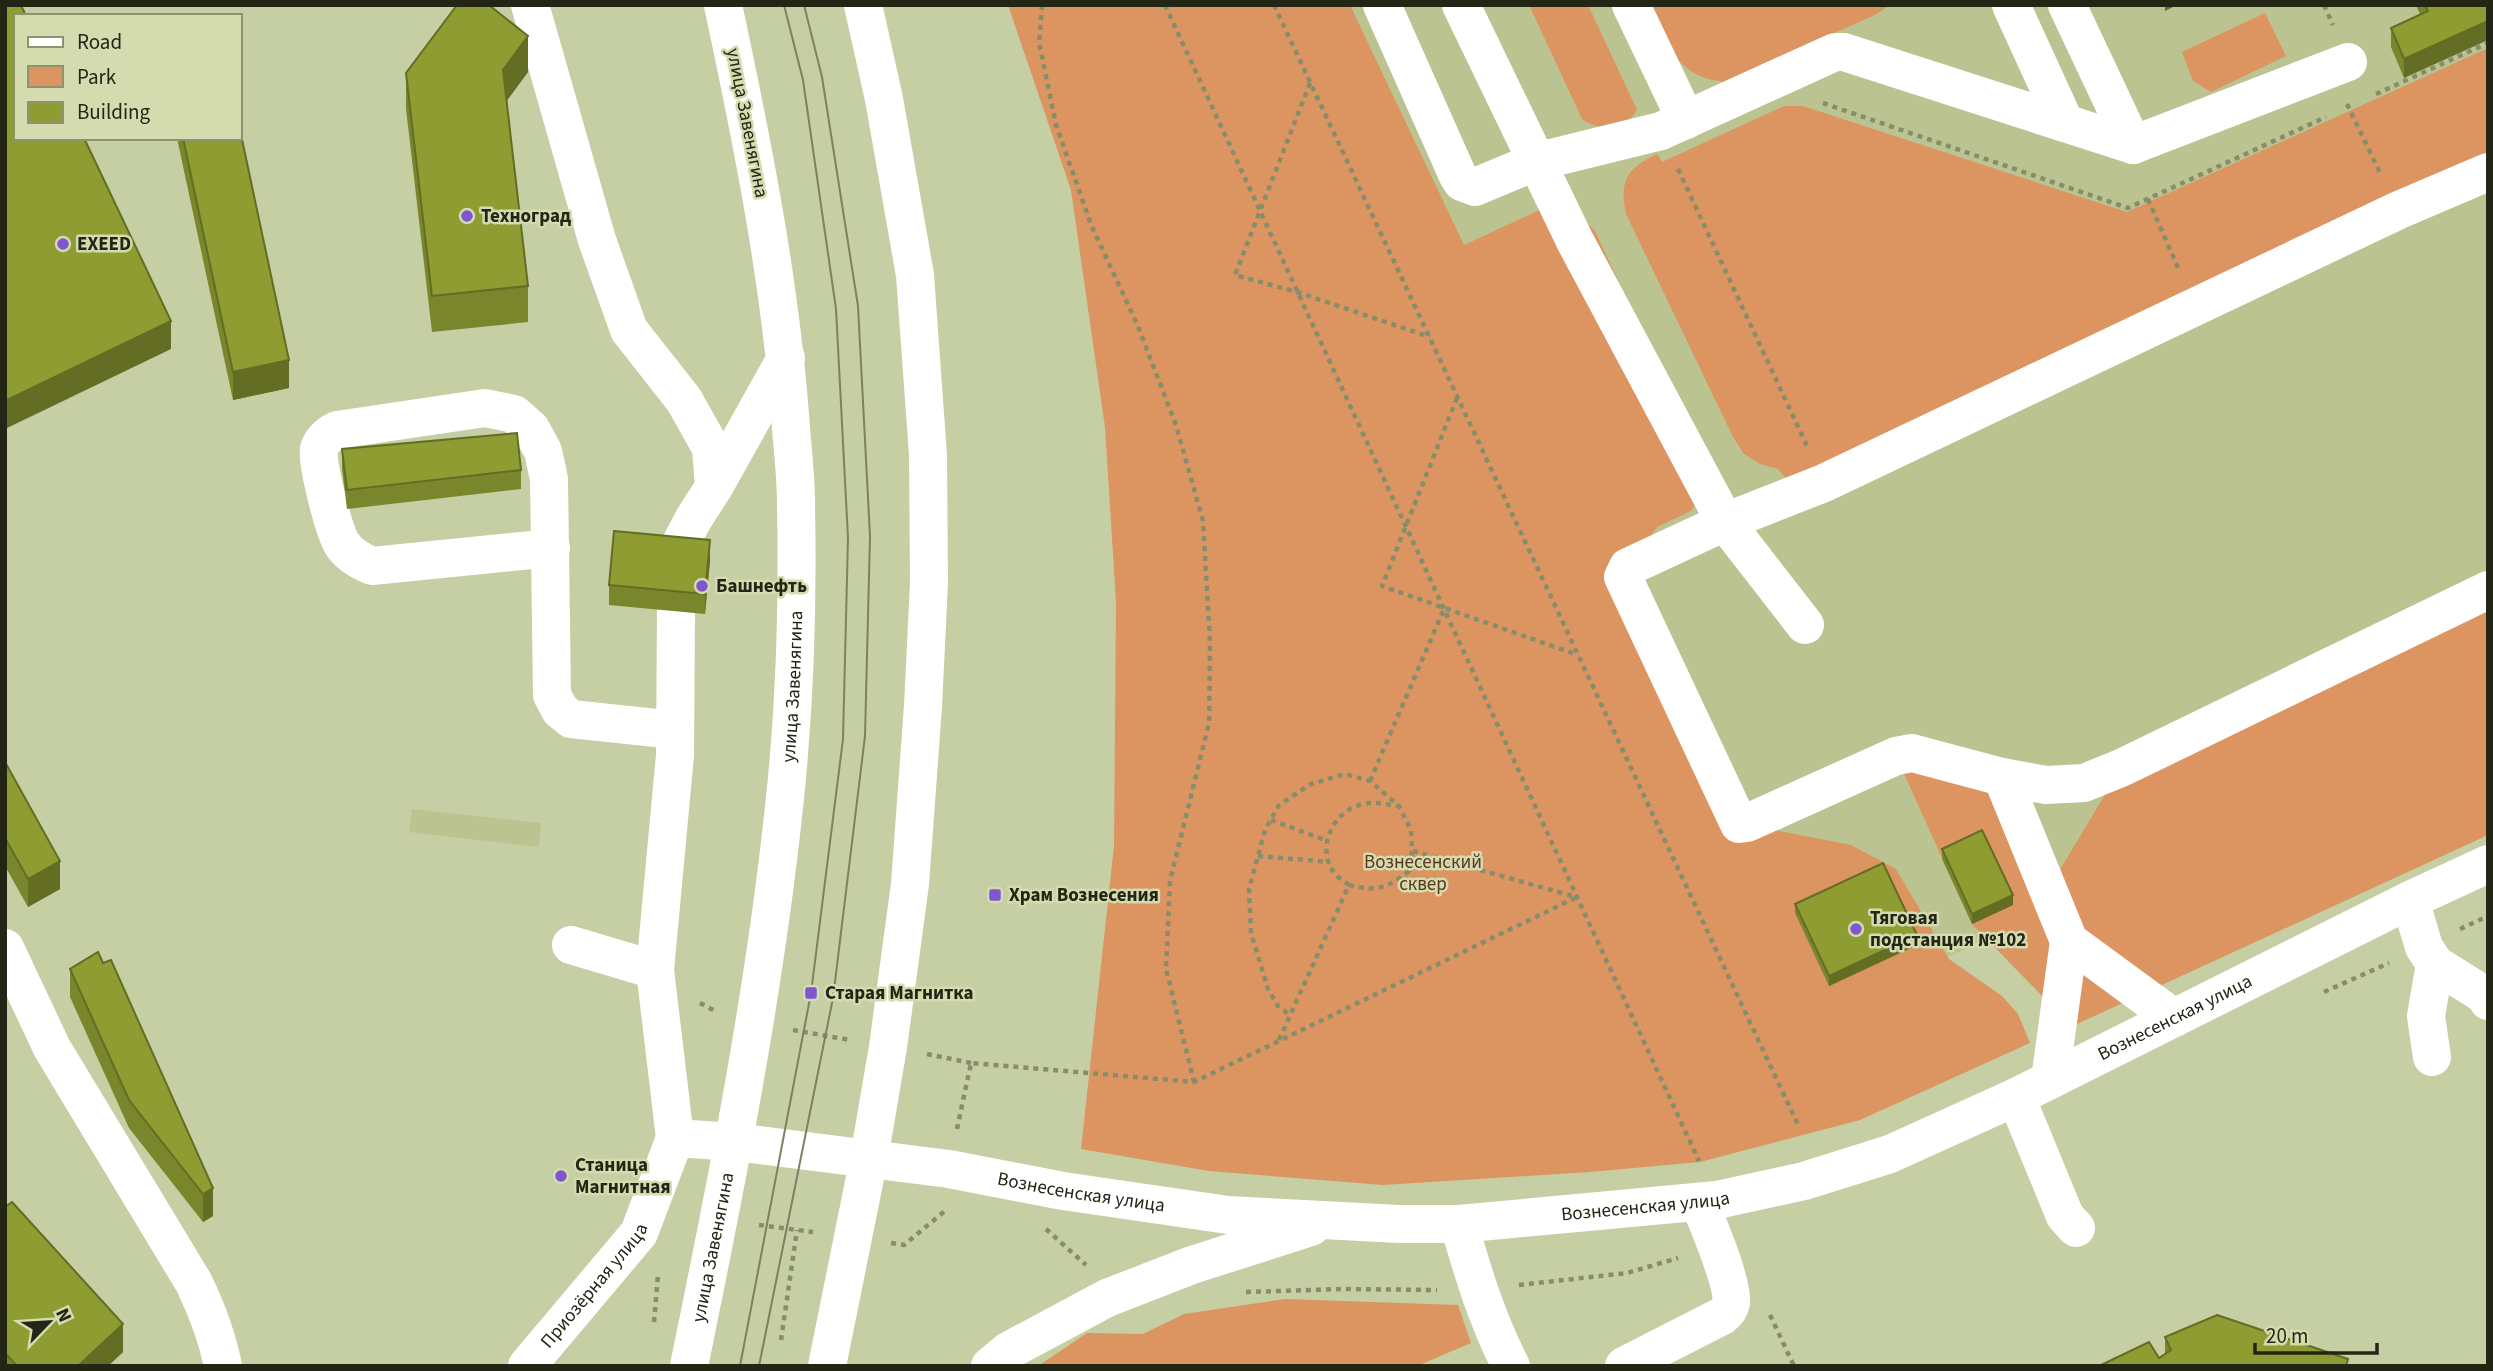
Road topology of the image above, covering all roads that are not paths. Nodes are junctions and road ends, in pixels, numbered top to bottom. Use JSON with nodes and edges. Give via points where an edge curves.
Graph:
{"nodes":[{"id":1,"x":530,"y":5,"type":"edge"},
{"id":2,"x":723,"y":5,"type":"edge"},
{"id":3,"x":863,"y":5,"type":"edge"},
{"id":4,"x":1382,"y":5,"type":"edge"},
{"id":5,"x":1461,"y":5,"type":"edge"},
{"id":6,"x":1631,"y":5,"type":"edge"},
{"id":7,"x":2011,"y":5,"type":"edge"},
{"id":8,"x":2067,"y":5,"type":"edge"},
{"id":9,"x":2348,"y":62,"type":"road end"},
{"id":10,"x":2065,"y":123,"type":"junction"},
{"id":11,"x":1674,"y":125,"type":"junction"},
{"id":12,"x":2133,"y":145,"type":"junction"},
{"id":13,"x":1535,"y":162,"type":"junction"},
{"id":14,"x":2488,"y":172,"type":"edge"},
{"id":15,"x":786,"y":358,"type":"junction"},
{"id":16,"x":714,"y":487,"type":"junction"},
{"id":17,"x":1725,"y":522,"type":"junction"},
{"id":18,"x":551,"y":548,"type":"junction"},
{"id":19,"x":674,"y":556,"type":"edge"},
{"id":20,"x":2488,"y":590,"type":"edge"},
{"id":21,"x":676,"y":611,"type":"edge"},
{"id":22,"x":1805,"y":625,"type":"dead end"},
{"id":23,"x":675,"y":730,"type":"junction"},
{"id":24,"x":2002,"y":778,"type":"junction"},
{"id":25,"x":2488,"y":864,"type":"edge"},
{"id":26,"x":2410,"y":900,"type":"junction"},
{"id":27,"x":2069,"y":941,"type":"junction"},
{"id":28,"x":571,"y":945,"type":"dead end"},
{"id":29,"x":5,"y":948,"type":"edge"},
{"id":30,"x":2429,"y":956,"type":"junction"},
{"id":31,"x":655,"y":970,"type":"junction"},
{"id":32,"x":2488,"y":1002,"type":"edge"},
{"id":33,"x":2174,"y":1018,"type":"junction"},
{"id":34,"x":2432,"y":1057,"type":"dead end"},
{"id":35,"x":2050,"y":1080,"type":"junction"},
{"id":36,"x":2016,"y":1097,"type":"junction"},
{"id":37,"x":676,"y":1138,"type":"junction"},
{"id":38,"x":735,"y":1142,"type":"junction"},
{"id":39,"x":869,"y":1158,"type":"junction"},
{"id":40,"x":1708,"y":1201,"type":"junction"},
{"id":41,"x":1331,"y":1220,"type":"junction"},
{"id":42,"x":1458,"y":1224,"type":"junction"},
{"id":43,"x":2076,"y":1228,"type":"dead end"},
{"id":44,"x":223,"y":1366,"type":"edge"},
{"id":45,"x":527,"y":1366,"type":"edge"},
{"id":46,"x":689,"y":1366,"type":"edge"},
{"id":47,"x":827,"y":1366,"type":"edge"},
{"id":48,"x":990,"y":1366,"type":"edge"},
{"id":49,"x":1511,"y":1366,"type":"edge"},
{"id":50,"x":1624,"y":1366,"type":"edge"}],
"edges":[{"from":1,"to":16,"type":"main road","via":[[597,240],[629,330],[684,400],[711,448]]},
{"from":2,"to":15,"type":"main road","name":"улица Завенягина","via":[[759,172]]},
{"from":3,"to":39,"type":"main road","via":[[915,275],[928,455],[929,583],[912,861]]},
{"from":4,"to":13,"type":"main road","via":[[1462,182],[1482,186]]},
{"from":5,"to":13,"type":"main road"},
{"from":6,"to":11,"type":"main road"},
{"from":7,"to":10,"type":"main road"},
{"from":8,"to":12,"type":"main road"},
{"from":9,"to":12,"type":"main road"},
{"from":10,"to":11,"type":"main road","via":[[1840,52]]},
{"from":10,"to":12,"type":"main road"},
{"from":11,"to":13,"type":"main road"},
{"from":13,"to":17,"type":"main road"},
{"from":14,"to":17,"type":"main road","via":[[1824,483]]},
{"from":15,"to":16,"type":"main road"},
{"from":15,"to":38,"type":"main road","name":"улица Завенягина","via":[[796,501],[795,666],[785,806]]},
{"from":16,"to":19,"type":"main road"},
{"from":17,"to":22,"type":"main road"},
{"from":17,"to":24,"type":"main road","via":[[1628,567],[1623,577],[1739,824],[1912,753]]},
{"from":18,"to":18,"type":"main road","via":[[550,479],[543,451],[531,429],[514,414],[485,408],[337,430],[326,436],[319,449],[335,530],[354,558],[372,566]]},
{"from":18,"to":23,"type":"main road","via":[[552,695],[560,710],[571,719]]},
{"from":20,"to":24,"type":"main road","via":[[2084,783],[2046,785]]},
{"from":21,"to":23,"type":"main road"},
{"from":23,"to":31,"type":"main road"},
{"from":24,"to":27,"type":"main road"},
{"from":25,"to":26,"type":"main road","name":"Вознесенская улица"},
{"from":26,"to":30,"type":"main road"},
{"from":26,"to":33,"type":"main road","name":"Вознесенская улица"},
{"from":27,"to":33,"type":"main road"},
{"from":27,"to":35,"type":"main road"},
{"from":28,"to":31,"type":"main road"},
{"from":29,"to":44,"type":"main road","via":[[52,1048],[194,1283],[209,1313]]},
{"from":30,"to":32,"type":"main road","via":[[2486,996]]},
{"from":30,"to":34,"type":"main road","via":[[2426,1016]]},
{"from":31,"to":37,"type":"main road"},
{"from":33,"to":35,"type":"main road","name":"Вознесенская улица"},
{"from":35,"to":36,"type":"main road","name":"Вознесенская улица"},
{"from":36,"to":40,"type":"main road","name":"Вознесенская улица","via":[[1890,1154],[1804,1181]]},
{"from":36,"to":43,"type":"main road","via":[[2065,1216]]},
{"from":37,"to":38,"type":"main road"},
{"from":37,"to":45,"type":"main road","name":"Приозёрная улица","via":[[639,1233]]},
{"from":38,"to":39,"type":"main road","name":"Вознесенская улица"},
{"from":38,"to":46,"type":"main road","name":"улица Завенягина"},
{"from":39,"to":41,"type":"main road","name":"Вознесенская улица","via":[[1228,1215]]},
{"from":39,"to":47,"type":"main road"},
{"from":40,"to":42,"type":"main road","name":"Вознесенская улица"},
{"from":40,"to":50,"type":"main road","via":[[1731,1294],[1726,1312]]},
{"from":41,"to":42,"type":"main road","name":"Вознесенская улица"},
{"from":41,"to":48,"type":"main road","via":[[1107,1298],[1008,1350]]},
{"from":42,"to":49,"type":"main road","via":[[1478,1290]]}]}
